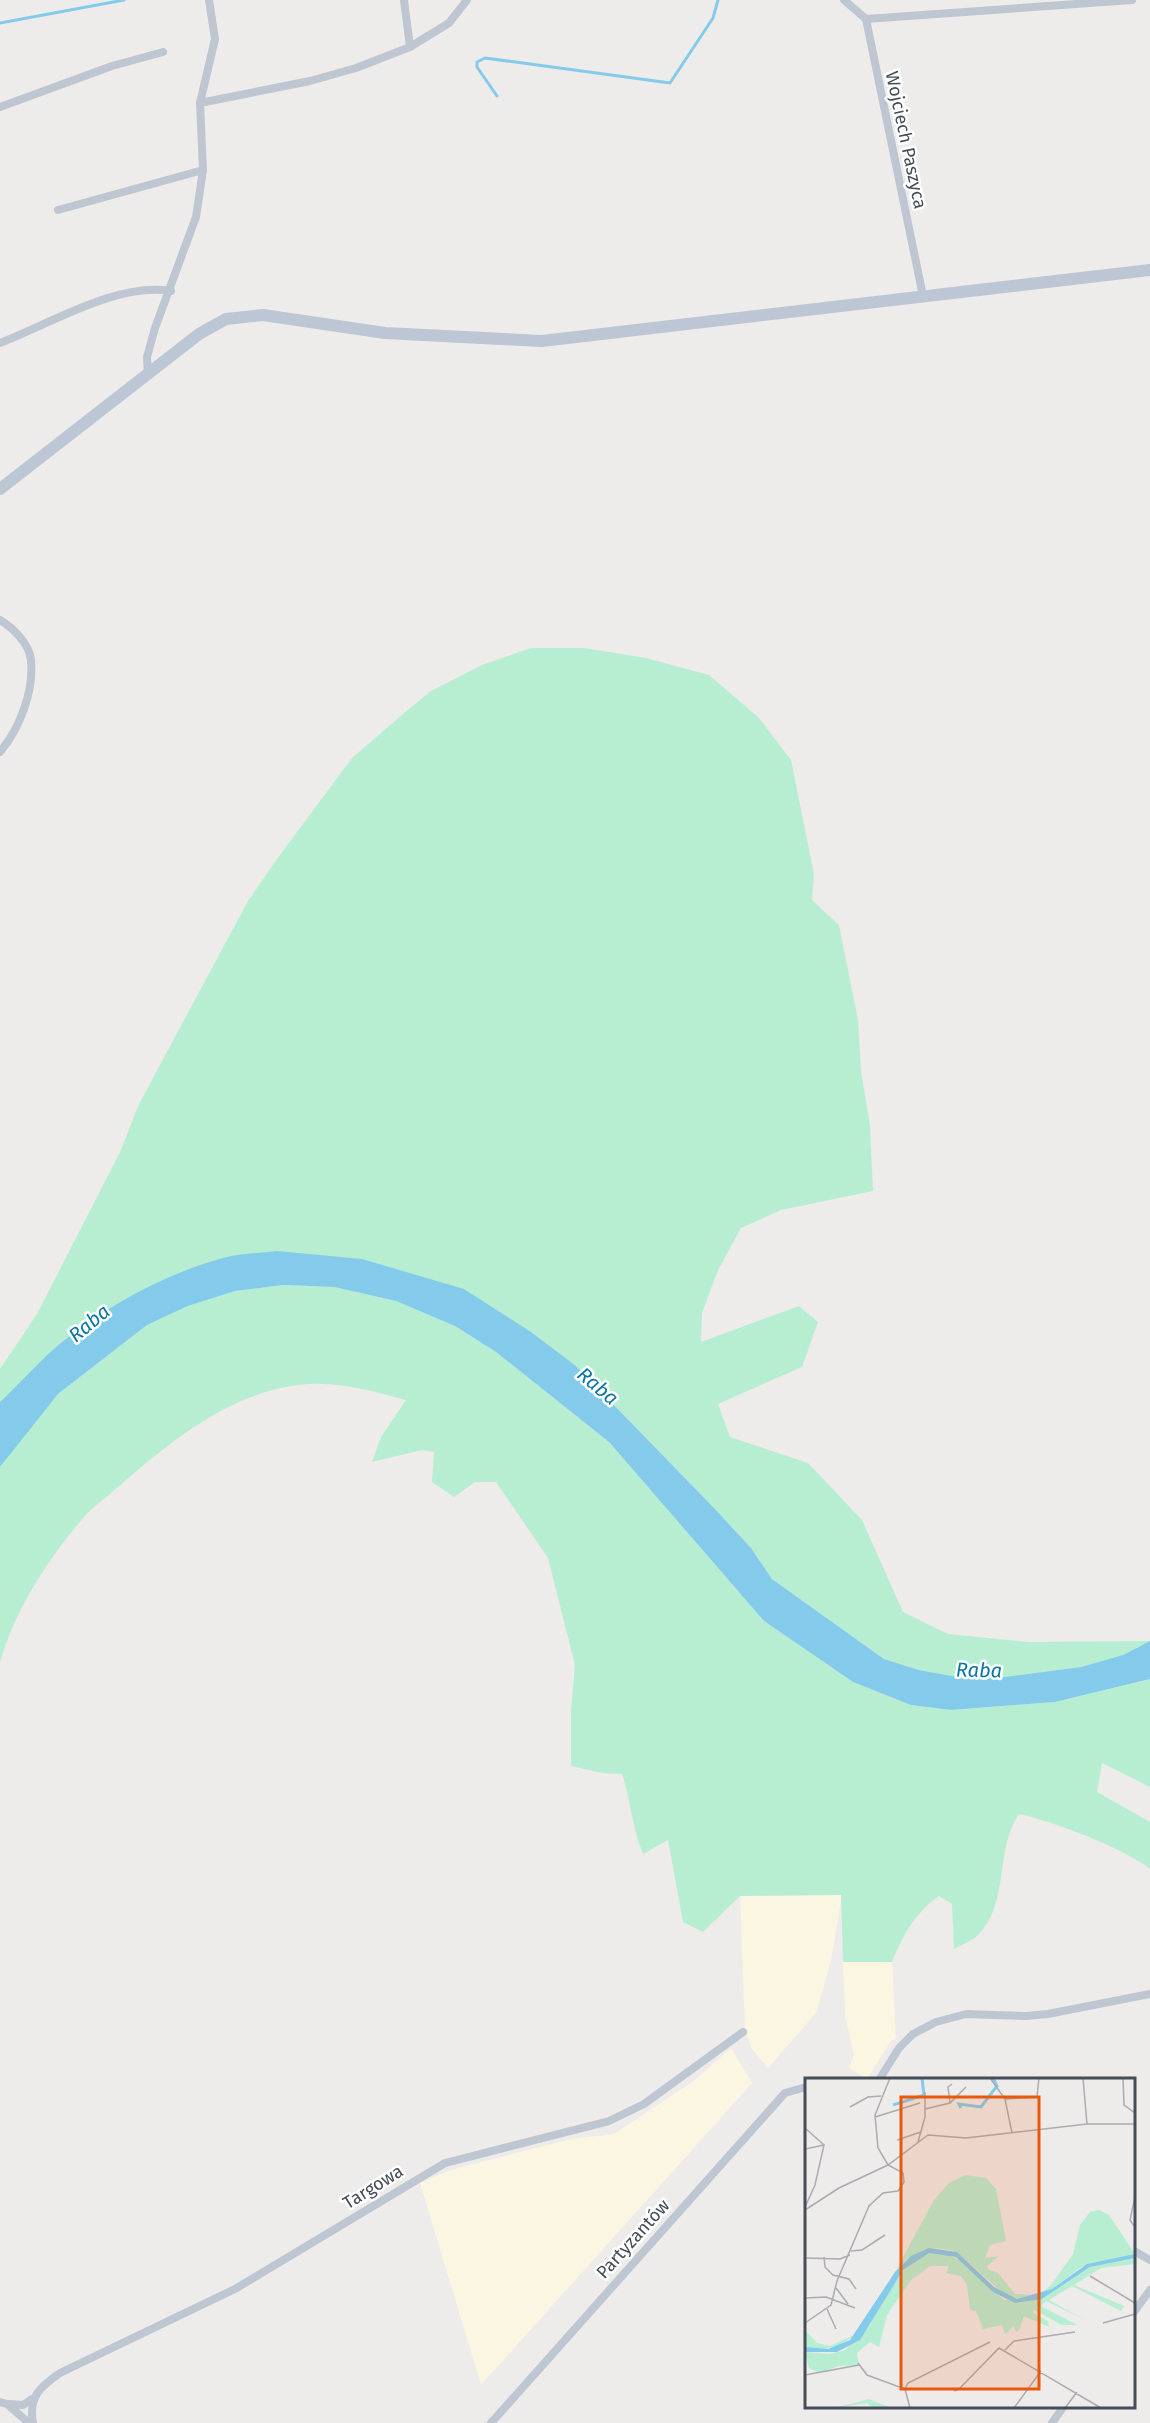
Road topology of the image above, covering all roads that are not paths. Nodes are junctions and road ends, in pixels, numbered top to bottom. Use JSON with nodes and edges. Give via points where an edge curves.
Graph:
{"nodes":[{"id":1,"x":209,"y":0,"type":"edge"},
{"id":2,"x":404,"y":0,"type":"edge"},
{"id":3,"x":467,"y":0,"type":"edge"},
{"id":4,"x":844,"y":0,"type":"edge"},
{"id":5,"x":1132,"y":0,"type":"edge"},
{"id":6,"x":866,"y":19,"type":"junction"},
{"id":7,"x":410,"y":47,"type":"junction"},
{"id":8,"x":163,"y":52,"type":"dead end"},
{"id":9,"x":200,"y":104,"type":"junction"},
{"id":10,"x":0,"y":107,"type":"edge"},
{"id":11,"x":203,"y":170,"type":"junction"},
{"id":12,"x":58,"y":210,"type":"dead end"},
{"id":13,"x":1150,"y":270,"type":"edge"},
{"id":14,"x":171,"y":291,"type":"junction"},
{"id":15,"x":923,"y":296,"type":"junction"},
{"id":16,"x":0,"y":343,"type":"edge"},
{"id":17,"x":148,"y":375,"type":"junction"},
{"id":18,"x":0,"y":489,"type":"edge"},
{"id":19,"x":0,"y":620,"type":"edge"},
{"id":20,"x":0,"y":752,"type":"edge"},
{"id":21,"x":1150,"y":1994,"type":"edge"},
{"id":22,"x":743,"y":2032,"type":"dead end"},
{"id":23,"x":880,"y":2078,"type":"edge"},
{"id":24,"x":805,"y":2088,"type":"edge"},
{"id":25,"x":1135,"y":2252,"type":"edge"},
{"id":26,"x":1150,"y":2260,"type":"edge"},
{"id":27,"x":1150,"y":2290,"type":"edge"},
{"id":28,"x":1135,"y":2311,"type":"edge"},
{"id":29,"x":32,"y":2399,"type":"junction"},
{"id":30,"x":4,"y":2403,"type":"edge"},
{"id":31,"x":1063,"y":2408,"type":"edge"},
{"id":32,"x":31,"y":2423,"type":"edge"},
{"id":33,"x":491,"y":2423,"type":"edge"},
{"id":34,"x":1052,"y":2423,"type":"edge"}],
"edges":[{"from":1,"to":9,"type":"street","via":[[215,39]]},
{"from":2,"to":7,"type":"street"},
{"from":3,"to":7,"type":"street","via":[[449,23]]},
{"from":4,"to":6,"type":"street"},
{"from":5,"to":6,"type":"street"},
{"from":6,"to":15,"type":"street","name":"Wojciech Paszyca"},
{"from":7,"to":9,"type":"street","via":[[310,81]]},
{"from":8,"to":10,"type":"street","via":[[112,66]]},
{"from":9,"to":11,"type":"street"},
{"from":11,"to":12,"type":"street"},
{"from":11,"to":14,"type":"street","via":[[196,216]]},
{"from":13,"to":15,"type":"street"},
{"from":14,"to":16,"type":"street","via":[[156,288],[104,299]]},
{"from":14,"to":17,"type":"street","via":[[147,357]]},
{"from":15,"to":17,"type":"street","via":[[542,341],[385,333],[263,315],[226,319],[199,334]]},
{"from":17,"to":18,"type":"street"},
{"from":19,"to":20,"type":"street","via":[[15,629],[31,658],[27,705]]},
{"from":21,"to":23,"type":"street","via":[[1048,2014],[966,2014],[936,2022],[913,2034]]},
{"from":22,"to":29,"type":"street","name":"Targowa","via":[[644,2104],[609,2121],[444,2163],[235,2289],[60,2373],[39,2388]]},
{"from":24,"to":33,"type":"street","name":"Partyzantów","via":[[785,2093]]},
{"from":25,"to":26,"type":"street"},
{"from":27,"to":28,"type":"street"},
{"from":29,"to":30,"type":"street","via":[[23,2405]]},
{"from":29,"to":32,"type":"street"},
{"from":30,"to":32,"type":"street"},
{"from":31,"to":34,"type":"street"}]}
